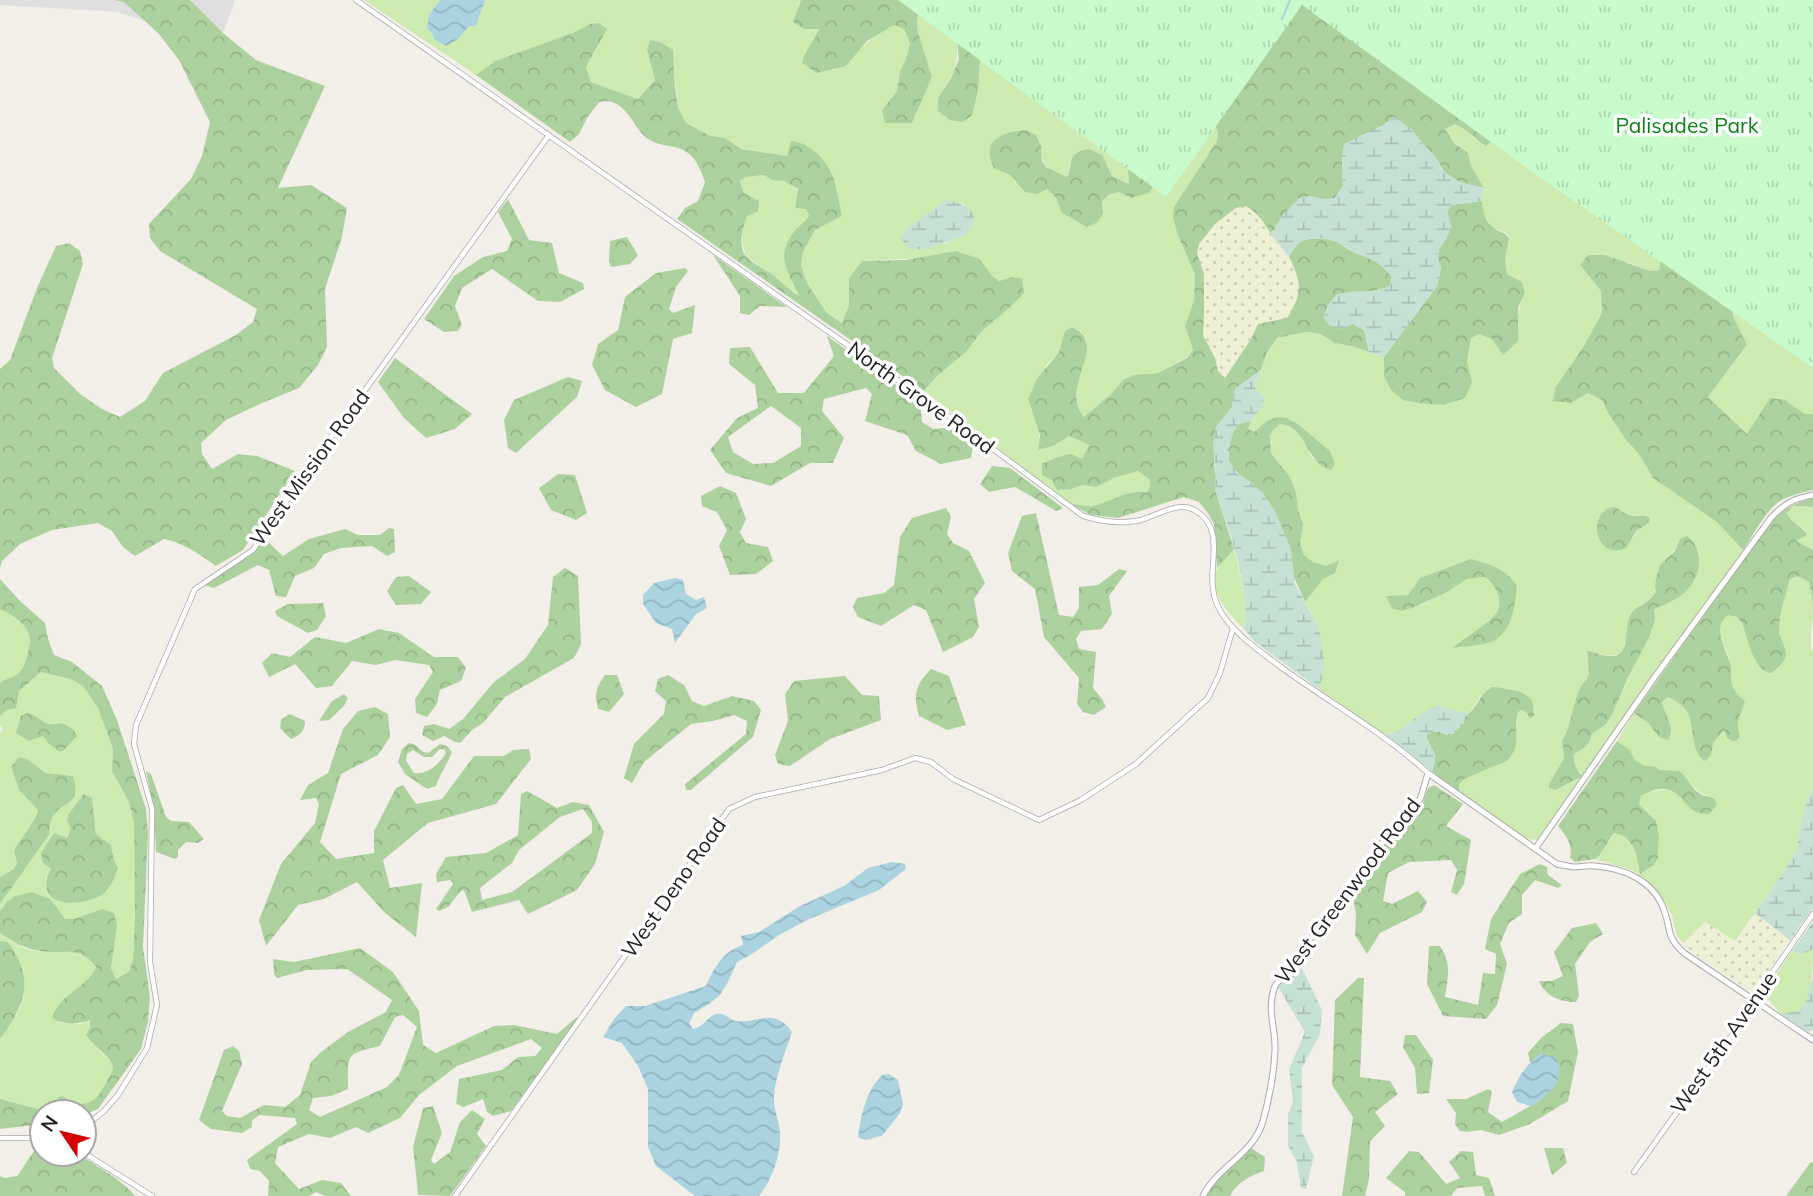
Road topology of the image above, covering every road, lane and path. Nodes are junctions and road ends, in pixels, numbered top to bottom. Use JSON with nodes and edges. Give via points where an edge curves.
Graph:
{"nodes":[{"id":1,"x":356,"y":0,"type":"edge"},
{"id":2,"x":549,"y":135,"type":"junction"},
{"id":3,"x":1813,"y":495,"type":"edge"},
{"id":4,"x":1233,"y":628,"type":"junction"},
{"id":5,"x":1428,"y":773,"type":"junction"},
{"id":6,"x":1535,"y":849,"type":"junction"},
{"id":7,"x":1813,"y":914,"type":"edge"},
{"id":8,"x":1754,"y":999,"type":"junction"},
{"id":9,"x":1813,"y":1040,"type":"edge"},
{"id":10,"x":98,"y":1116,"type":"edge"},
{"id":11,"x":0,"y":1138,"type":"edge"},
{"id":12,"x":28,"y":1138,"type":"edge"},
{"id":13,"x":98,"y":1162,"type":"edge"},
{"id":14,"x":1634,"y":1172,"type":"dead end"},
{"id":15,"x":152,"y":1196,"type":"edge"},
{"id":16,"x":455,"y":1196,"type":"edge"},
{"id":17,"x":1203,"y":1196,"type":"edge"}],
"edges":[{"from":1,"to":2,"type":"street","name":"North Grove Road"},
{"from":2,"to":4,"type":"street","name":"North Grove Road","via":[[1083,516],[1136,521],[1182,506],[1204,516],[1215,549],[1213,592]]},
{"from":2,"to":10,"type":"street","name":"West Mission Road","via":[[253,550],[195,589],[136,725],[134,744],[152,809],[150,962],[157,1005],[147,1048],[118,1095]]},
{"from":3,"to":6,"type":"street","via":[[1795,499],[1770,518]]},
{"from":4,"to":5,"type":"street","name":"North Grove Road"},
{"from":4,"to":16,"type":"street","name":"West Deno Road","via":[[1208,698],[1136,764],[1081,800],[1039,820],[953,779],[931,762],[915,758],[755,797],[729,809]]},
{"from":5,"to":6,"type":"street"},
{"from":5,"to":17,"type":"street","name":"West Greenwood Road","via":[[1414,811],[1381,843],[1275,986],[1270,1009],[1275,1050],[1263,1122],[1250,1146]]},
{"from":6,"to":8,"type":"street","via":[[1557,864],[1609,867],[1642,881],[1657,895],[1673,943]]},
{"from":7,"to":8,"type":"street","name":"West 5th Avenue"},
{"from":8,"to":9,"type":"street"},
{"from":8,"to":14,"type":"street","name":"West 5th Avenue"},
{"from":11,"to":12,"type":"street"},
{"from":13,"to":15,"type":"street"}]}
